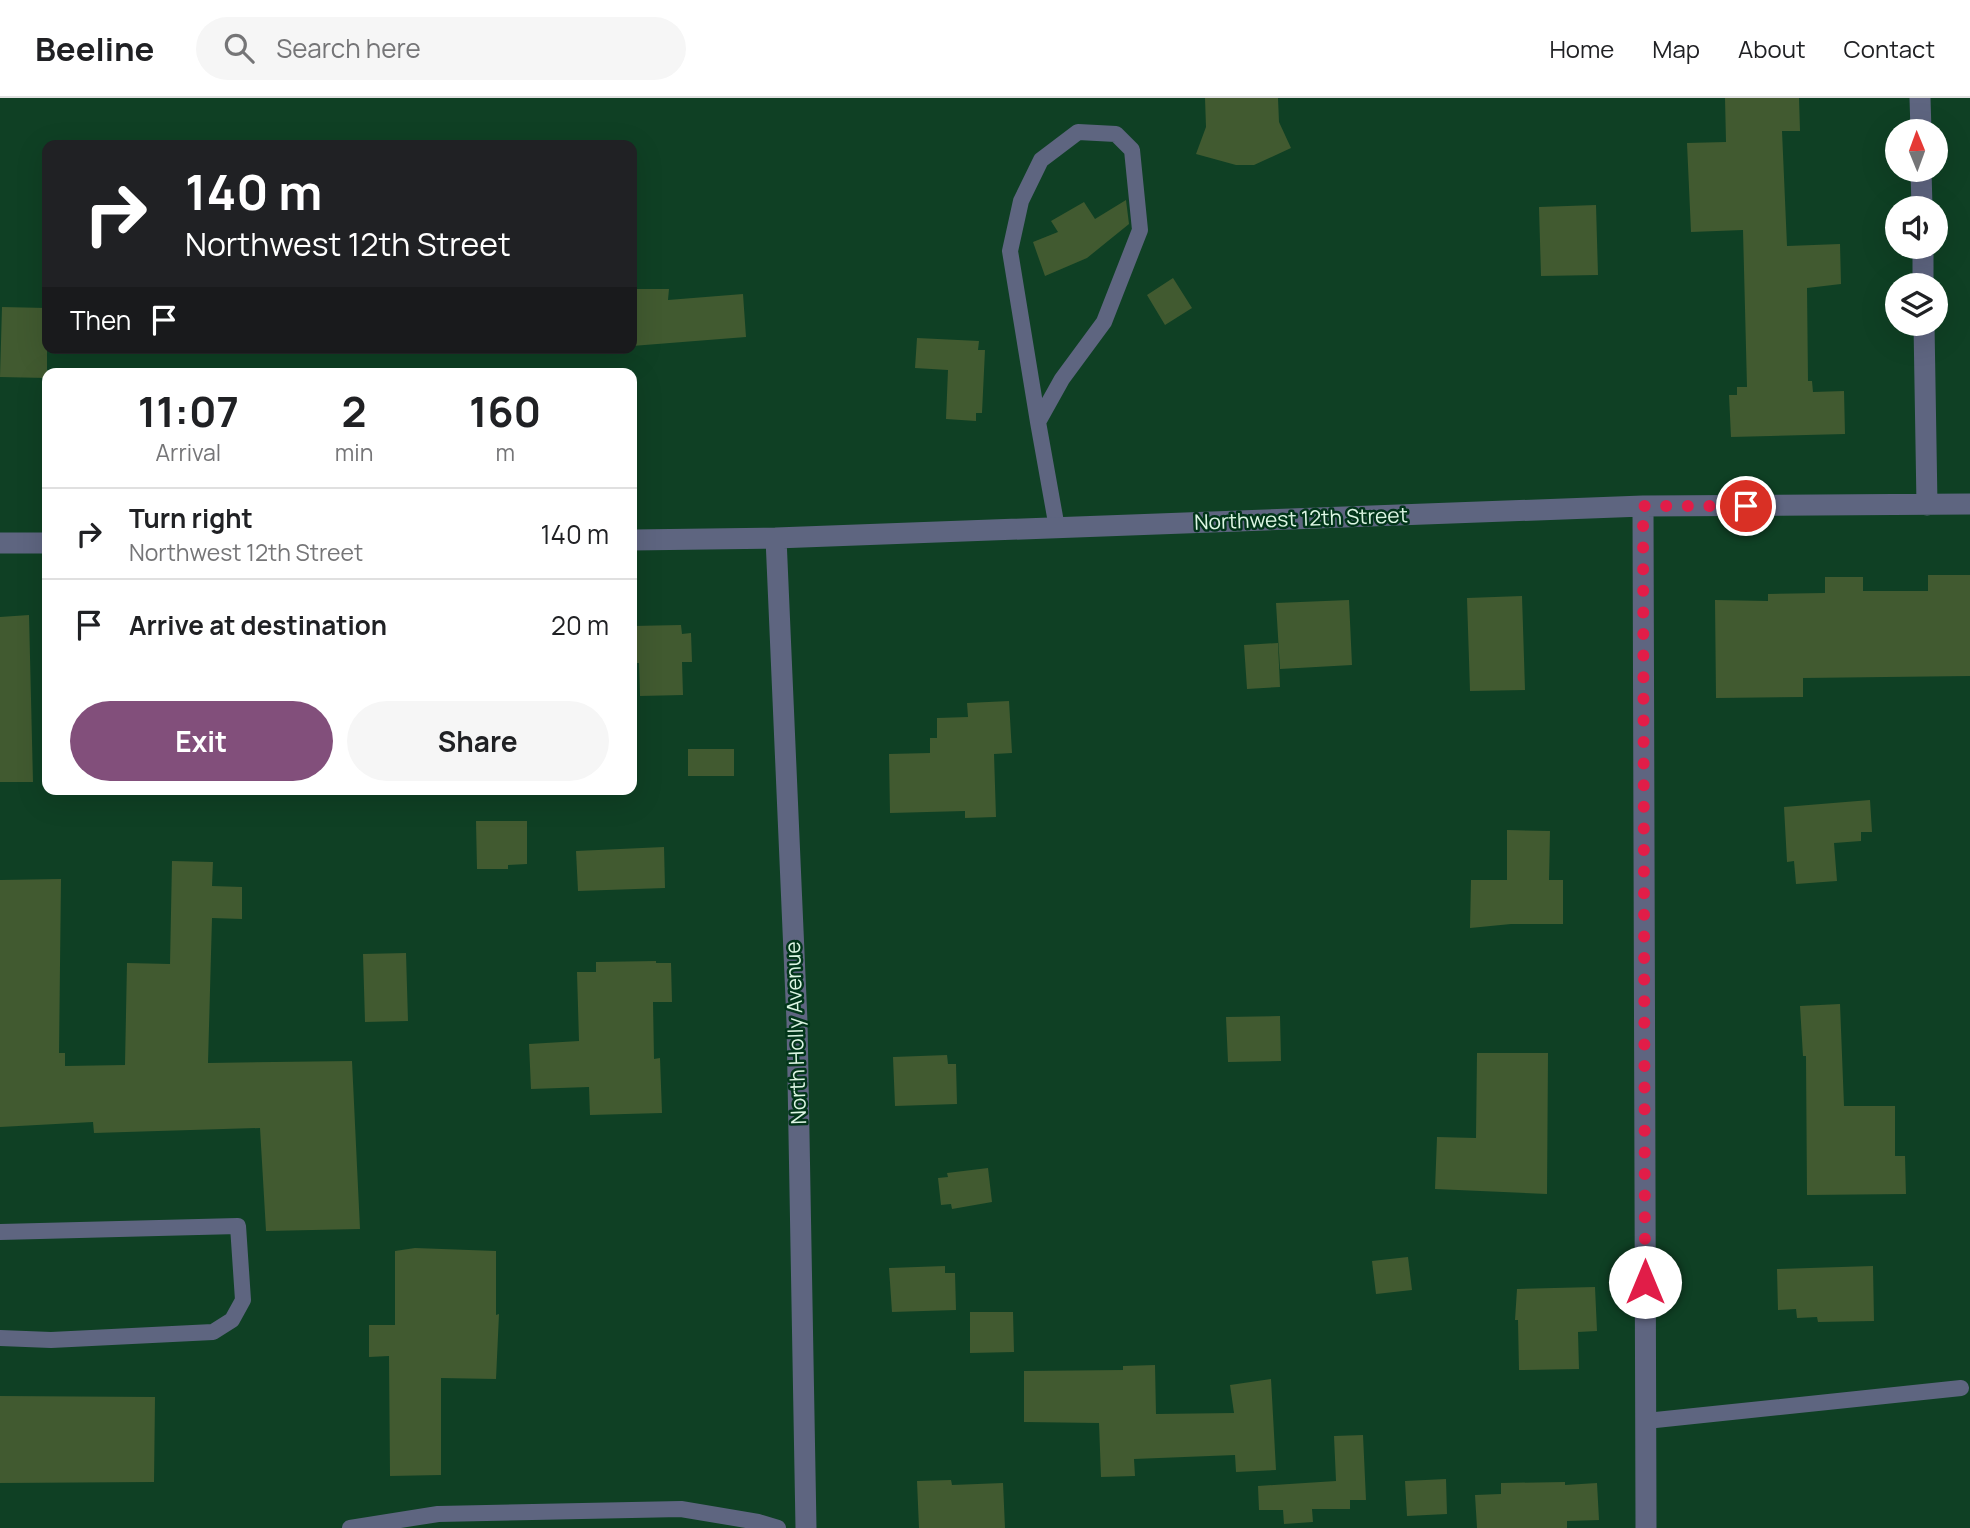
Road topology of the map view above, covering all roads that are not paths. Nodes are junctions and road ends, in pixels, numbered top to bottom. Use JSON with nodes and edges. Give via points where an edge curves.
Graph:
{"nodes":[{"id":1,"x":1920,"y":98,"type":"edge"},
{"id":2,"x":1920,"y":119,"type":"edge"},
{"id":3,"x":1924,"y":336,"type":"edge"},
{"id":4,"x":1038,"y":422,"type":"junction"},
{"id":5,"x":1970,"y":504,"type":"edge"},
{"id":6,"x":1927,"y":505,"type":"junction"},
{"id":7,"x":1643,"y":506,"type":"junction"},
{"id":8,"x":1056,"y":528,"type":"junction"},
{"id":9,"x":776,"y":538,"type":"junction"},
{"id":10,"x":637,"y":540,"type":"edge"},
{"id":11,"x":0,"y":543,"type":"edge"},
{"id":12,"x":42,"y":543,"type":"edge"},
{"id":13,"x":0,"y":1232,"type":"edge"},
{"id":14,"x":0,"y":1338,"type":"edge"},
{"id":15,"x":1961,"y":1388,"type":"dead end"},
{"id":16,"x":1646,"y":1421,"type":"junction"},
{"id":17,"x":351,"y":1528,"type":"edge"},
{"id":18,"x":778,"y":1528,"type":"edge"},
{"id":19,"x":806,"y":1528,"type":"edge"},
{"id":20,"x":1646,"y":1528,"type":"edge"}],
"edges":[{"from":1,"to":2,"type":"street"},
{"from":3,"to":6,"type":"street"},
{"from":4,"to":4,"type":"lane","via":[[1062,379],[1104,322],[1140,230],[1132,150],[1116,134],[1078,132],[1041,160],[1021,201],[1010,251]]},
{"from":4,"to":8,"type":"lane"},
{"from":5,"to":6,"type":"street","name":"Northwest 12th Street"},
{"from":6,"to":7,"type":"street","name":"Northwest 12th Street"},
{"from":7,"to":8,"type":"street","name":"Northwest 12th Street"},
{"from":7,"to":16,"type":"street"},
{"from":8,"to":9,"type":"street","name":"Northwest 12th Street"},
{"from":9,"to":10,"type":"street","name":"Northwest 12th Street"},
{"from":9,"to":19,"type":"street","name":"North Holly Avenue","via":[[797,1022]]},
{"from":11,"to":12,"type":"street"},
{"from":13,"to":14,"type":"lane","via":[[238,1226],[243,1300],[232,1320],[214,1332]]},
{"from":15,"to":16,"type":"lane"},
{"from":16,"to":20,"type":"street"},
{"from":17,"to":18,"type":"lane","via":[[438,1514],[681,1509]]}]}
